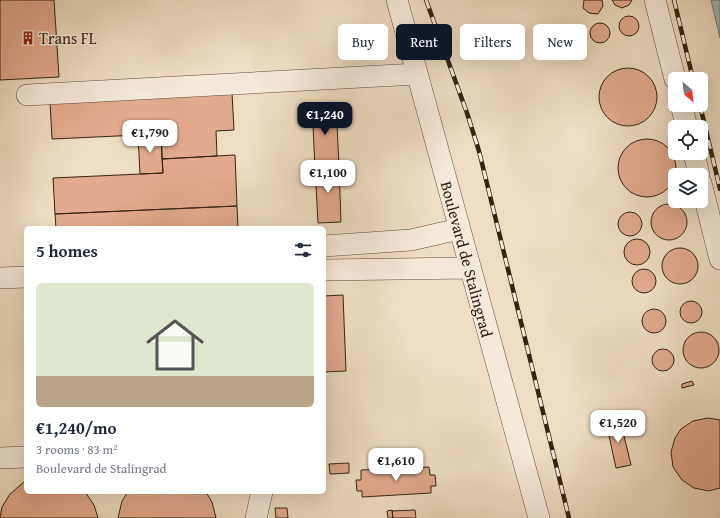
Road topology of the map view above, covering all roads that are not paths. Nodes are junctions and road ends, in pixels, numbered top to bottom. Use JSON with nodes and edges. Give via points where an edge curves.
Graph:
{"nodes":[{"id":1,"x":397,"y":0,"type":"edge"},
{"id":2,"x":655,"y":0,"type":"edge"},
{"id":3,"x":673,"y":72,"type":"edge"},
{"id":4,"x":417,"y":74,"type":"junction"},
{"id":5,"x":27,"y":95,"type":"dead end"},
{"id":6,"x":707,"y":208,"type":"edge"},
{"id":7,"x":459,"y":229,"type":"junction"},
{"id":8,"x":326,"y":246,"type":"edge"},
{"id":9,"x":720,"y":259,"type":"edge"},
{"id":10,"x":469,"y":268,"type":"junction"},
{"id":11,"x":326,"y":270,"type":"edge"},
{"id":12,"x":24,"y":277,"type":"edge"},
{"id":13,"x":0,"y":278,"type":"edge"},
{"id":14,"x":24,"y":457,"type":"edge"},
{"id":15,"x":0,"y":458,"type":"edge"},
{"id":16,"x":262,"y":494,"type":"edge"},
{"id":17,"x":256,"y":518,"type":"edge"},
{"id":18,"x":538,"y":518,"type":"edge"}],
"edges":[{"from":1,"to":4,"type":"street","name":"Boulevard de Stalingrad"},
{"from":2,"to":3,"type":"street"},
{"from":4,"to":5,"type":"street"},
{"from":4,"to":7,"type":"street","name":"Boulevard de Stalingrad"},
{"from":6,"to":9,"type":"street"},
{"from":7,"to":8,"type":"street","via":[[412,240]]},
{"from":7,"to":10,"type":"street","name":"Boulevard de Stalingrad"},
{"from":10,"to":11,"type":"street"},
{"from":10,"to":18,"type":"street","name":"Boulevard de Stalingrad"},
{"from":12,"to":13,"type":"street"},
{"from":14,"to":15,"type":"street"},
{"from":16,"to":17,"type":"street"}]}
